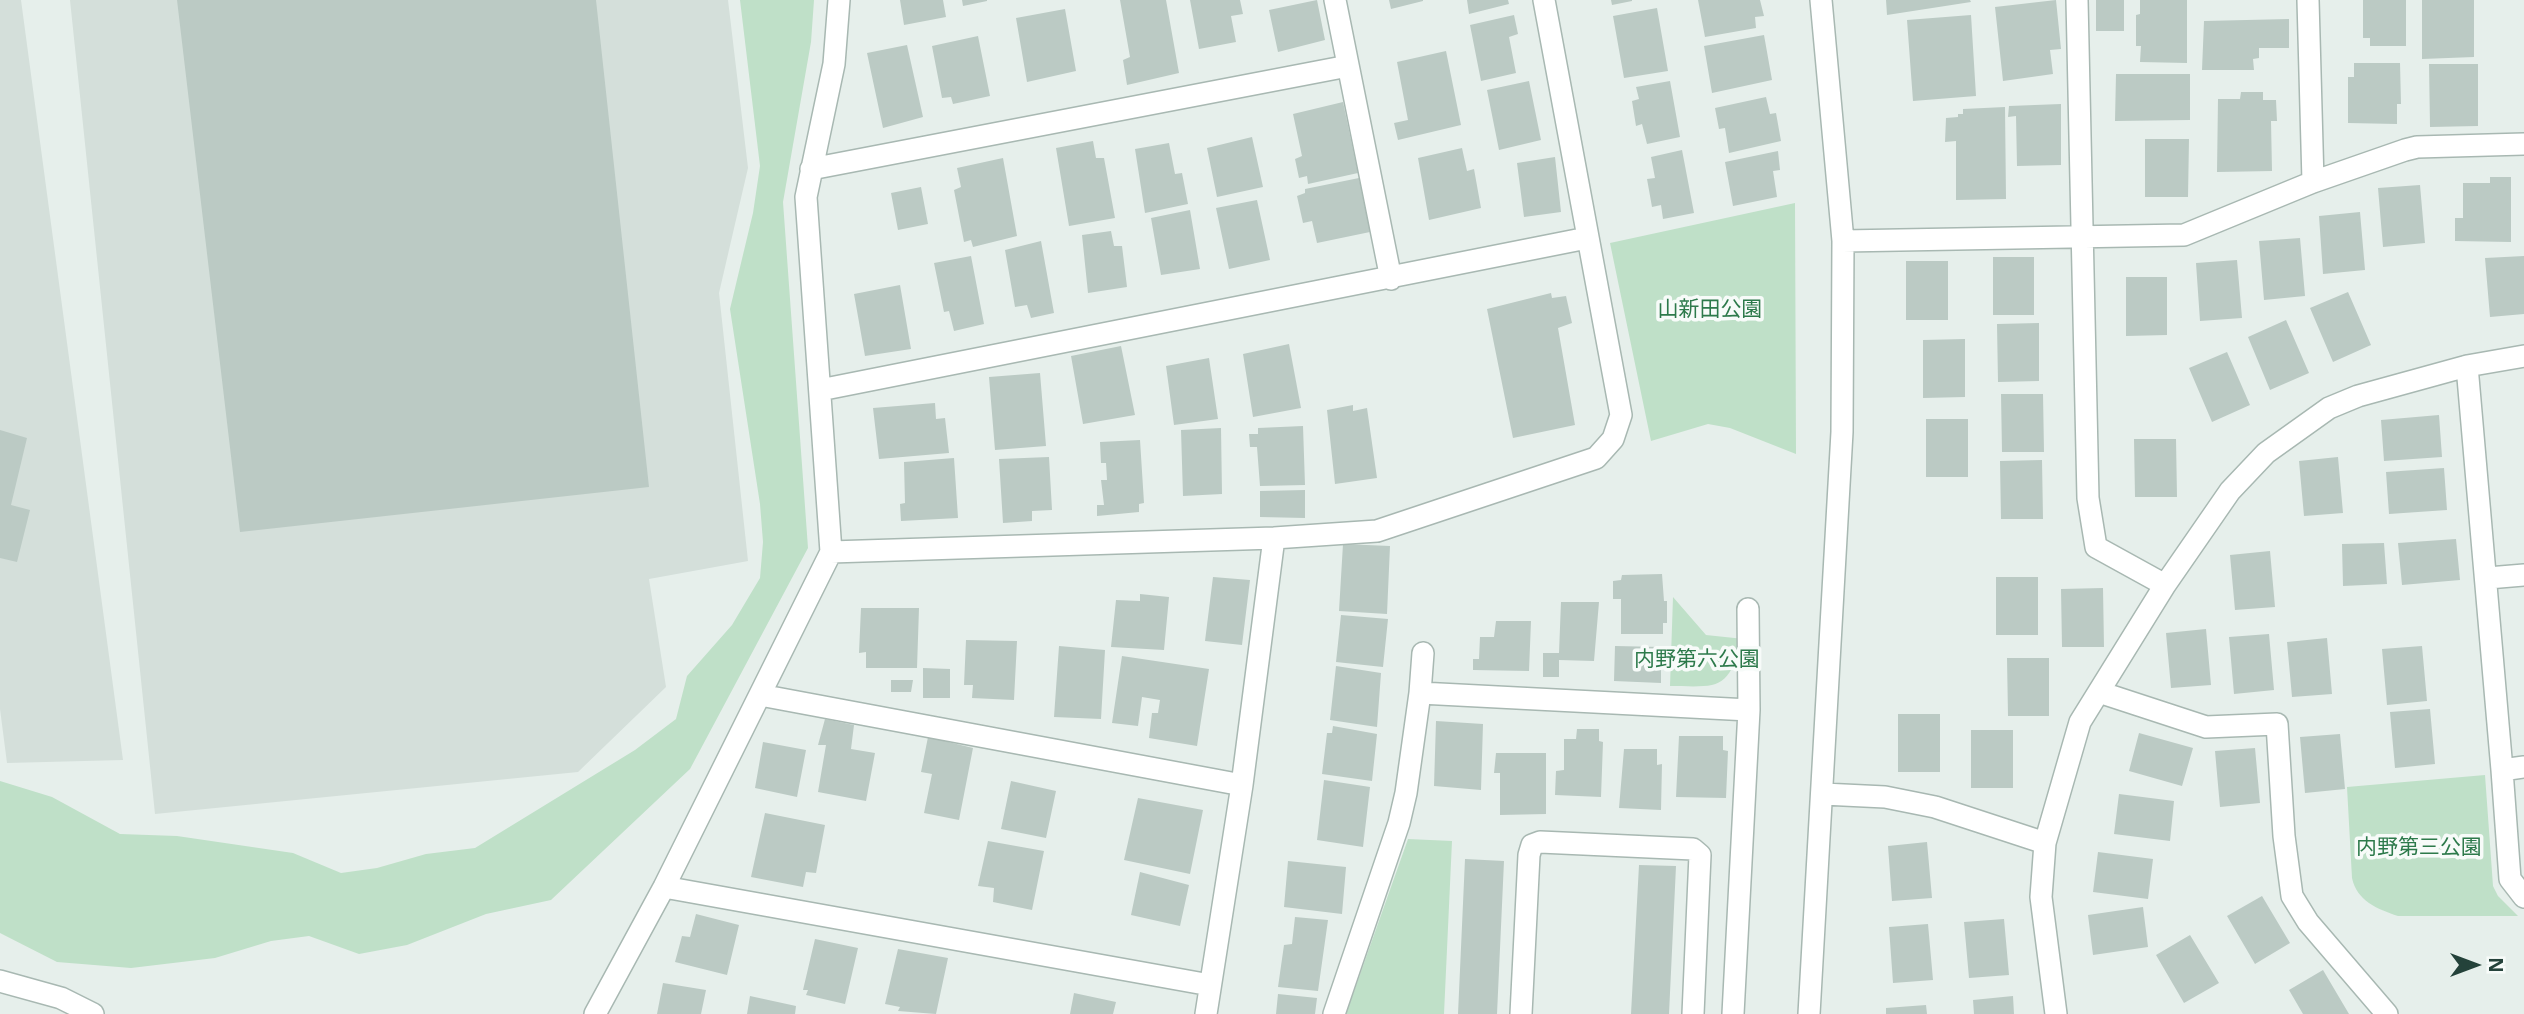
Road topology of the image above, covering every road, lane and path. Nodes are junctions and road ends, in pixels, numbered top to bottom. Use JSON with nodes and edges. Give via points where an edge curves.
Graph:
{"nodes":[{"id":1,"x":839,"y":0,"type":"edge"},
{"id":2,"x":1335,"y":0,"type":"edge"},
{"id":3,"x":1544,"y":0,"type":"edge"},
{"id":4,"x":1821,"y":0,"type":"edge"},
{"id":5,"x":2077,"y":0,"type":"edge"},
{"id":6,"x":2308,"y":0,"type":"edge"},
{"id":7,"x":1348,"y":66,"type":"junction"},
{"id":8,"x":2524,"y":144,"type":"edge"},
{"id":9,"x":811,"y":169,"type":"junction"},
{"id":10,"x":2313,"y":182,"type":"junction"},
{"id":11,"x":2082,"y":237,"type":"junction"},
{"id":12,"x":1587,"y":238,"type":"junction"},
{"id":13,"x":1843,"y":241,"type":"junction"},
{"id":14,"x":1391,"y":279,"type":"junction"},
{"id":15,"x":2524,"y":356,"type":"edge"},
{"id":16,"x":2467,"y":366,"type":"junction"},
{"id":17,"x":820,"y":390,"type":"junction"},
{"id":18,"x":1274,"y":538,"type":"junction"},
{"id":19,"x":831,"y":552,"type":"junction"},
{"id":20,"x":2524,"y":575,"type":"edge"},
{"id":21,"x":2488,"y":578,"type":"junction"},
{"id":22,"x":2165,"y":586,"type":"junction"},
{"id":23,"x":1748,"y":609,"type":"dead end"},
{"id":24,"x":1423,"y":653,"type":"dead end"},
{"id":25,"x":2099,"y":692,"type":"junction"},
{"id":26,"x":1420,"y":693,"type":"junction"},
{"id":27,"x":760,"y":695,"type":"junction"},
{"id":28,"x":1749,"y":710,"type":"junction"},
{"id":29,"x":2524,"y":767,"type":"edge"},
{"id":30,"x":2502,"y":770,"type":"junction"},
{"id":31,"x":1242,"y":785,"type":"junction"},
{"id":32,"x":1824,"y":794,"type":"junction"},
{"id":33,"x":2045,"y":843,"type":"junction"},
{"id":34,"x":664,"y":887,"type":"junction"},
{"id":35,"x":2524,"y":897,"type":"edge"},
{"id":36,"x":0,"y":981,"type":"edge"},
{"id":37,"x":1210,"y":985,"type":"junction"},
{"id":38,"x":93,"y":1014,"type":"edge"},
{"id":39,"x":595,"y":1014,"type":"edge"},
{"id":40,"x":1206,"y":1014,"type":"edge"},
{"id":41,"x":1334,"y":1014,"type":"edge"},
{"id":42,"x":1521,"y":1014,"type":"edge"},
{"id":43,"x":1693,"y":1014,"type":"edge"},
{"id":44,"x":1733,"y":1014,"type":"edge"},
{"id":45,"x":1809,"y":1014,"type":"edge"},
{"id":46,"x":2056,"y":1014,"type":"edge"},
{"id":47,"x":2387,"y":1014,"type":"edge"}],
"edges":[{"from":1,"to":9,"type":"street","via":[[835,54]]},
{"from":2,"to":7,"type":"street"},
{"from":3,"to":12,"type":"street"},
{"from":4,"to":13,"type":"street"},
{"from":5,"to":11,"type":"street"},
{"from":6,"to":10,"type":"street"},
{"from":7,"to":9,"type":"street"},
{"from":7,"to":14,"type":"street"},
{"from":8,"to":10,"type":"street","via":[[2417,147]]},
{"from":9,"to":17,"type":"street","via":[[807,197]]},
{"from":10,"to":11,"type":"street","via":[[2184,235]]},
{"from":11,"to":13,"type":"street"},
{"from":11,"to":22,"type":"street","via":[[2092,536],[2096,547]]},
{"from":12,"to":14,"type":"street"},
{"from":12,"to":18,"type":"street","via":[[1621,415],[1606,449],[1573,467],[1377,531]]},
{"from":13,"to":32,"type":"street","via":[[1842,432]]},
{"from":14,"to":17,"type":"street"},
{"from":15,"to":16,"type":"street"},
{"from":16,"to":21,"type":"street"},
{"from":16,"to":22,"type":"street","via":[[2329,408],[2266,453],[2230,491]]},
{"from":17,"to":19,"type":"street"},
{"from":18,"to":19,"type":"street"},
{"from":18,"to":31,"type":"street"},
{"from":19,"to":27,"type":"street"},
{"from":20,"to":21,"type":"street"},
{"from":21,"to":30,"type":"street"},
{"from":22,"to":25,"type":"street"},
{"from":23,"to":28,"type":"street"},
{"from":24,"to":26,"type":"street"},
{"from":25,"to":33,"type":"street","via":[[2080,722]]},
{"from":25,"to":47,"type":"street","via":[[2206,727],[2277,723],[2292,896],[2308,922]]},
{"from":26,"to":28,"type":"street"},
{"from":26,"to":41,"type":"street","via":[[1399,823]]},
{"from":27,"to":31,"type":"street"},
{"from":27,"to":34,"type":"street"},
{"from":28,"to":44,"type":"street"},
{"from":29,"to":30,"type":"street"},
{"from":30,"to":35,"type":"street","via":[[2510,879]]},
{"from":31,"to":37,"type":"street"},
{"from":32,"to":33,"type":"street","via":[[1885,797],[1935,807]]},
{"from":32,"to":45,"type":"street"},
{"from":33,"to":46,"type":"street","via":[[2041,897]]},
{"from":34,"to":37,"type":"street"},
{"from":34,"to":39,"type":"street"},
{"from":36,"to":38,"type":"street","via":[[61,998]]},
{"from":37,"to":40,"type":"street"},
{"from":42,"to":43,"type":"street","via":[[1530,855],[1532,845],[1540,842],[1693,849],[1700,855]]}]}
